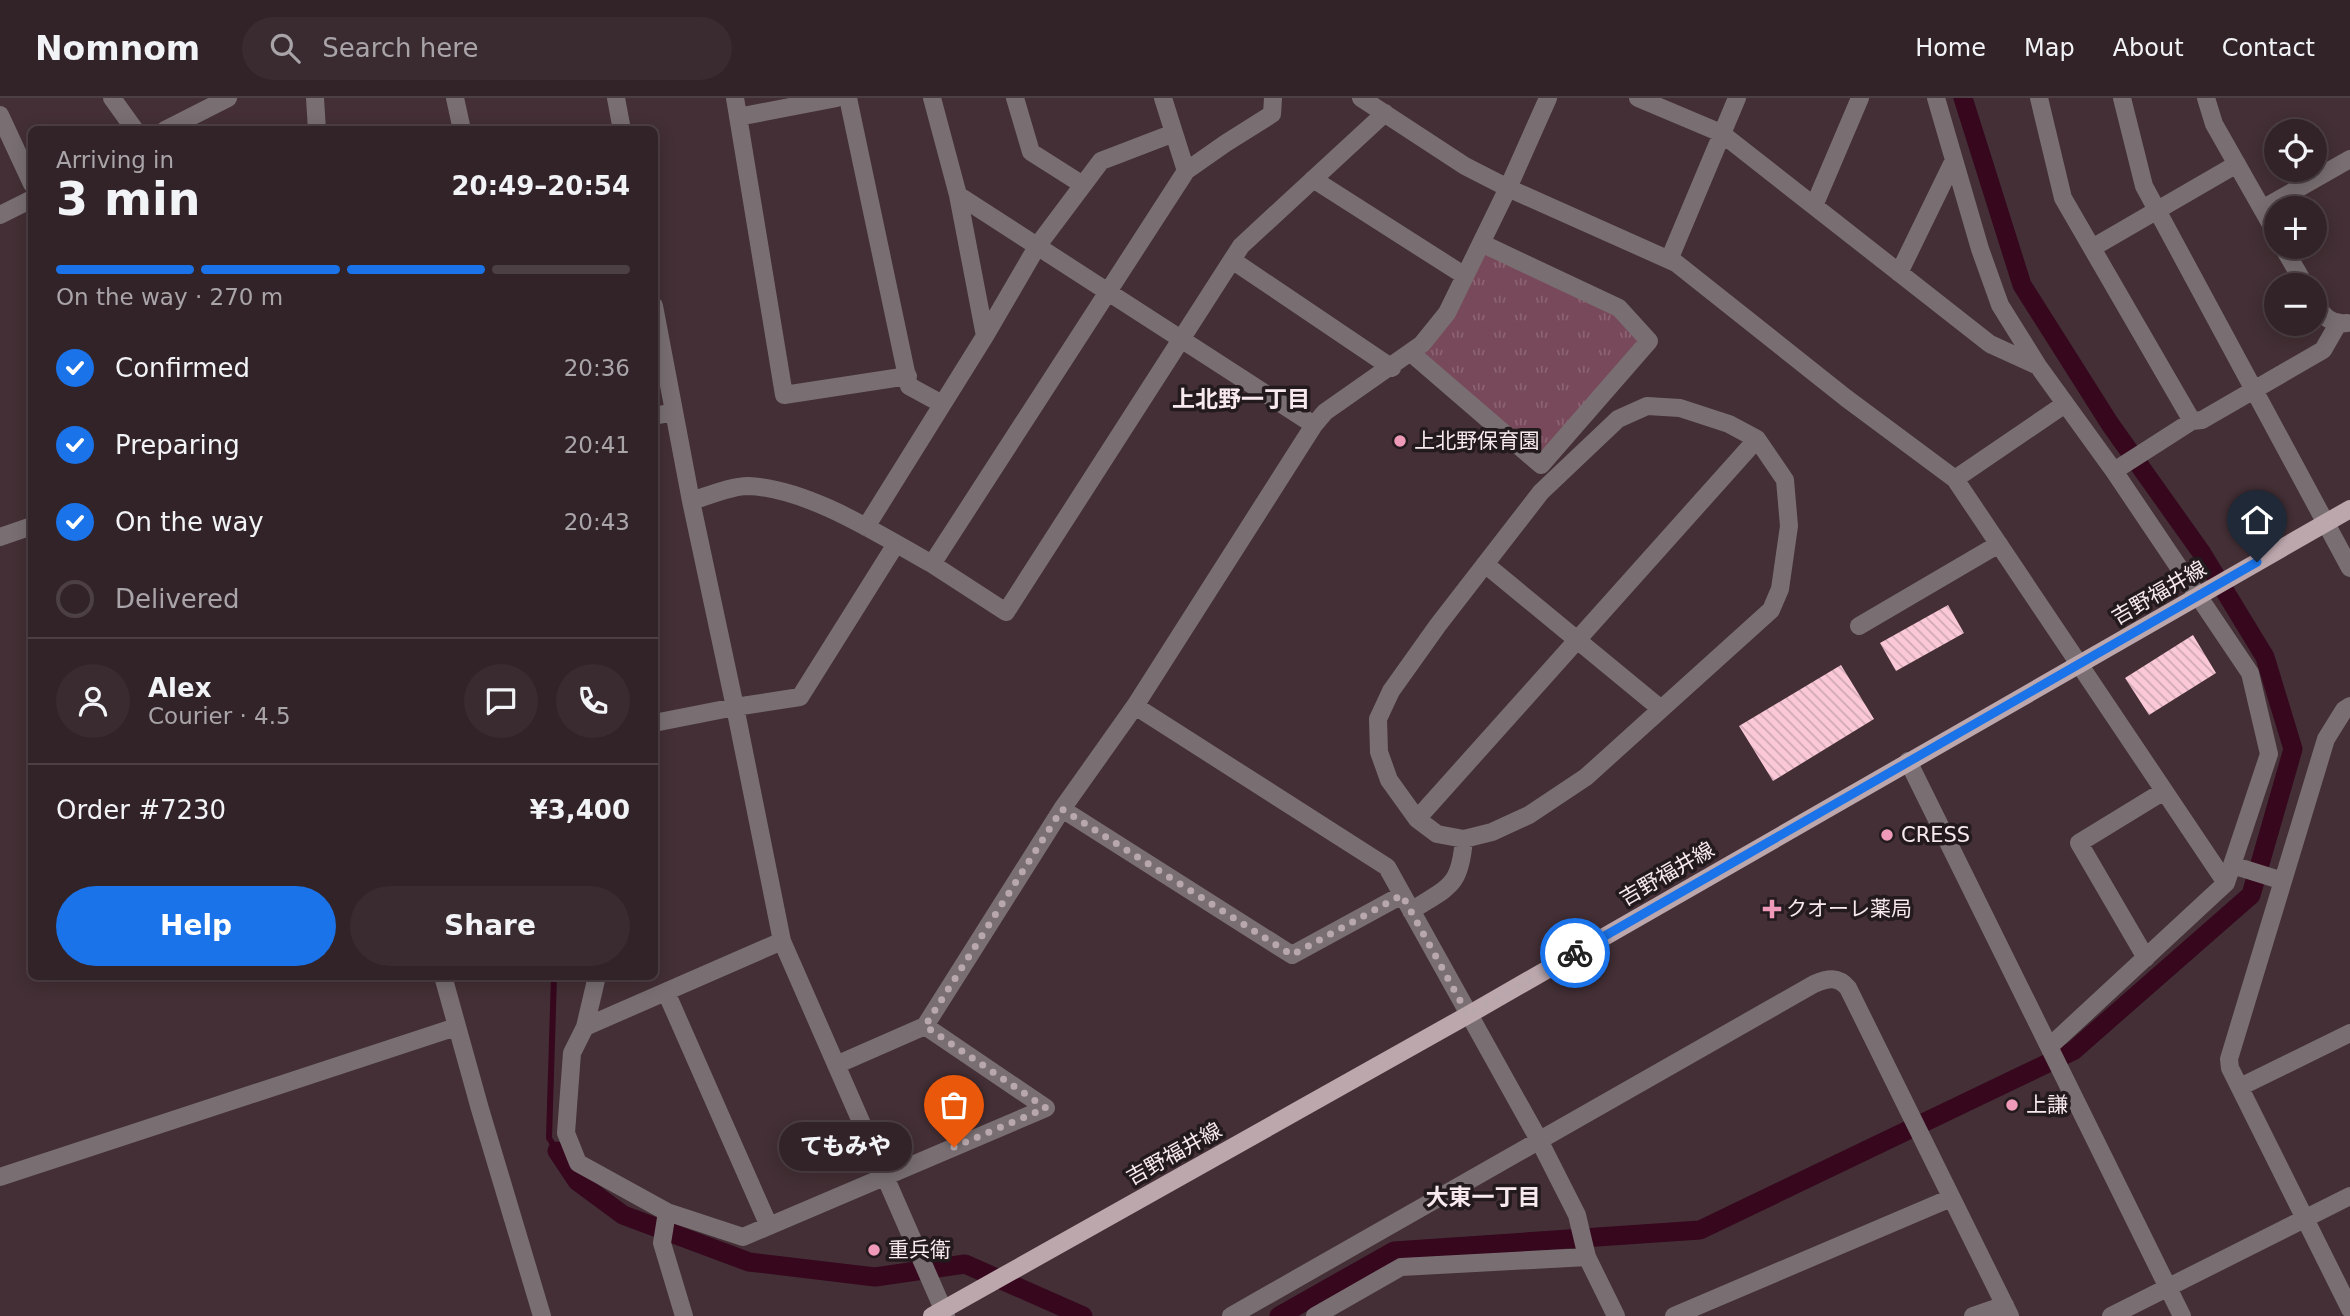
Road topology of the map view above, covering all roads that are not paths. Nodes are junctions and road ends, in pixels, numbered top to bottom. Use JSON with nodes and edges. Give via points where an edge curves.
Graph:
{"nodes":[{"id":1,"x":112,"y":98,"type":"edge"},
{"id":2,"x":228,"y":98,"type":"edge"},
{"id":3,"x":315,"y":98,"type":"edge"},
{"id":4,"x":455,"y":98,"type":"edge"},
{"id":5,"x":616,"y":98,"type":"edge"},
{"id":6,"x":734,"y":98,"type":"edge"},
{"id":7,"x":837,"y":98,"type":"edge"},
{"id":8,"x":848,"y":98,"type":"edge"},
{"id":9,"x":932,"y":98,"type":"edge"},
{"id":10,"x":1016,"y":98,"type":"edge"},
{"id":11,"x":1163,"y":98,"type":"edge"},
{"id":12,"x":1273,"y":98,"type":"edge"},
{"id":13,"x":1362,"y":98,"type":"edge"},
{"id":14,"x":1548,"y":98,"type":"edge"},
{"id":15,"x":1638,"y":98,"type":"edge"},
{"id":16,"x":1737,"y":98,"type":"edge"},
{"id":17,"x":1860,"y":98,"type":"edge"},
{"id":18,"x":1936,"y":98,"type":"edge"},
{"id":19,"x":2039,"y":98,"type":"edge"},
{"id":20,"x":2122,"y":98,"type":"edge"},
{"id":21,"x":2206,"y":98,"type":"edge"},
{"id":22,"x":1385,"y":113,"type":"junction"},
{"id":23,"x":0,"y":115,"type":"edge"},
{"id":24,"x":738,"y":117,"type":"junction"},
{"id":25,"x":132,"y":126,"type":"edge"},
{"id":26,"x":173,"y":126,"type":"edge"},
{"id":27,"x":317,"y":126,"type":"edge"},
{"id":28,"x":461,"y":126,"type":"edge"},
{"id":29,"x":621,"y":126,"type":"edge"},
{"id":30,"x":1174,"y":132,"type":"junction"},
{"id":31,"x":1721,"y":133,"type":"junction"},
{"id":32,"x":2350,"y":159,"type":"edge"},
{"id":33,"x":1954,"y":160,"type":"junction"},
{"id":34,"x":2237,"y":164,"type":"junction"},
{"id":35,"x":1186,"y":171,"type":"junction"},
{"id":36,"x":28,"y":175,"type":"edge"},
{"id":37,"x":1313,"y":179,"type":"junction"},
{"id":38,"x":1083,"y":185,"type":"junction"},
{"id":39,"x":1508,"y":188,"type":"junction"},
{"id":40,"x":958,"y":195,"type":"junction"},
{"id":41,"x":28,"y":201,"type":"edge"},
{"id":42,"x":1814,"y":206,"type":"junction"},
{"id":43,"x":2262,"y":209,"type":"junction"},
{"id":44,"x":2157,"y":211,"type":"junction"},
{"id":45,"x":2264,"y":212,"type":"edge"},
{"id":46,"x":0,"y":215,"type":"edge"},
{"id":47,"x":1481,"y":243,"type":"junction"},
{"id":48,"x":1038,"y":245,"type":"junction"},
{"id":49,"x":2092,"y":248,"type":"junction"},
{"id":50,"x":1232,"y":260,"type":"junction"},
{"id":51,"x":1669,"y":260,"type":"junction"},
{"id":52,"x":1899,"y":273,"type":"junction"},
{"id":53,"x":1465,"y":276,"type":"junction"},
{"id":54,"x":1110,"y":292,"type":"junction"},
{"id":55,"x":2327,"y":318,"type":"edge"},
{"id":56,"x":2344,"y":323,"type":"edge"},
{"id":57,"x":658,"y":327,"type":"edge"},
{"id":58,"x":985,"y":336,"type":"junction"},
{"id":59,"x":1181,"y":339,"type":"junction"},
{"id":60,"x":1411,"y":353,"type":"junction"},
{"id":61,"x":2038,"y":366,"type":"junction"},
{"id":62,"x":1392,"y":368,"type":"junction"},
{"id":63,"x":908,"y":376,"type":"junction"},
{"id":64,"x":2253,"y":389,"type":"junction"},
{"id":65,"x":943,"y":404,"type":"junction"},
{"id":66,"x":2065,"y":404,"type":"junction"},
{"id":67,"x":674,"y":412,"type":"junction"},
{"id":68,"x":658,"y":415,"type":"edge"},
{"id":69,"x":2192,"y":421,"type":"junction"},
{"id":70,"x":1314,"y":425,"type":"junction"},
{"id":71,"x":1757,"y":439,"type":"junction"},
{"id":72,"x":2113,"y":471,"type":"junction"},
{"id":73,"x":1955,"y":479,"type":"junction"},
{"id":74,"x":691,"y":501,"type":"junction"},
{"id":75,"x":2350,"y":509,"type":"edge"},
{"id":76,"x":2326,"y":523,"type":"junction"},
{"id":77,"x":28,"y":527,"type":"edge"},
{"id":78,"x":866,"y":527,"type":"junction"},
{"id":79,"x":0,"y":537,"type":"edge"},
{"id":80,"x":896,"y":544,"type":"junction"},
{"id":81,"x":1999,"y":544,"type":"junction"},
{"id":82,"x":932,"y":564,"type":"junction"},
{"id":83,"x":1485,"y":564,"type":"junction"},
{"id":84,"x":2350,"y":568,"type":"edge"},
{"id":85,"x":2198,"y":597,"type":"junction"},
{"id":86,"x":1859,"y":626,"type":"dead end"},
{"id":87,"x":1577,"y":640,"type":"junction"},
{"id":88,"x":2080,"y":664,"type":"junction"},
{"id":89,"x":1135,"y":706,"type":"junction"},
{"id":90,"x":735,"y":707,"type":"junction"},
{"id":91,"x":1661,"y":709,"type":"junction"},
{"id":92,"x":2348,"y":712,"type":"edge"},
{"id":93,"x":658,"y":722,"type":"edge"},
{"id":94,"x":1908,"y":761,"type":"junction"},
{"id":95,"x":2164,"y":792,"type":"junction"},
{"id":96,"x":1062,"y":809,"type":"junction"},
{"id":97,"x":1417,"y":819,"type":"junction"},
{"id":98,"x":1464,"y":839,"type":"junction"},
{"id":99,"x":2232,"y":865,"type":"junction"},
{"id":100,"x":2283,"y":881,"type":"junction"},
{"id":101,"x":2226,"y":883,"type":"junction"},
{"id":102,"x":1406,"y":903,"type":"junction"},
{"id":103,"x":782,"y":941,"type":"junction"},
{"id":104,"x":2146,"y":958,"type":"junction"},
{"id":105,"x":444,"y":980,"type":"edge"},
{"id":106,"x":596,"y":980,"type":"edge"},
{"id":107,"x":666,"y":992,"type":"junction"},
{"id":108,"x":1468,"y":1015,"type":"junction"},
{"id":109,"x":925,"y":1026,"type":"junction"},
{"id":110,"x":456,"y":1027,"type":"junction"},
{"id":111,"x":585,"y":1027,"type":"junction"},
{"id":112,"x":2350,"y":1033,"type":"edge"},
{"id":113,"x":2050,"y":1049,"type":"junction"},
{"id":114,"x":836,"y":1065,"type":"junction"},
{"id":115,"x":2240,"y":1087,"type":"junction"},
{"id":116,"x":1539,"y":1140,"type":"junction"},
{"id":117,"x":884,"y":1176,"type":"junction"},
{"id":118,"x":0,"y":1177,"type":"edge"},
{"id":119,"x":2350,"y":1196,"type":"edge"},
{"id":120,"x":1951,"y":1198,"type":"junction"},
{"id":121,"x":667,"y":1212,"type":"junction"},
{"id":122,"x":2305,"y":1219,"type":"junction"},
{"id":123,"x":769,"y":1226,"type":"junction"},
{"id":124,"x":1587,"y":1257,"type":"junction"},
{"id":125,"x":2168,"y":1288,"type":"junction"},
{"id":126,"x":2350,"y":1309,"type":"edge"},
{"id":127,"x":2008,"y":1311,"type":"edge"},
{"id":128,"x":940,"y":1314,"type":"edge"},
{"id":129,"x":542,"y":1316,"type":"edge"},
{"id":130,"x":684,"y":1316,"type":"edge"},
{"id":131,"x":1231,"y":1316,"type":"edge"},
{"id":132,"x":1315,"y":1316,"type":"edge"},
{"id":133,"x":1616,"y":1316,"type":"edge"},
{"id":134,"x":1674,"y":1316,"type":"edge"},
{"id":135,"x":1973,"y":1316,"type":"edge"},
{"id":136,"x":2111,"y":1316,"type":"edge"},
{"id":137,"x":2182,"y":1316,"type":"edge"}],
"edges":[{"from":1,"to":25,"type":"street"},
{"from":2,"to":26,"type":"street"},
{"from":3,"to":27,"type":"street"},
{"from":4,"to":28,"type":"street"},
{"from":5,"to":29,"type":"street"},
{"from":6,"to":24,"type":"street"},
{"from":7,"to":24,"type":"street"},
{"from":8,"to":63,"type":"street"},
{"from":9,"to":40,"type":"street"},
{"from":10,"to":38,"type":"street","via":[[1031,152]]},
{"from":11,"to":30,"type":"street"},
{"from":12,"to":35,"type":"street","via":[[1272,114]]},
{"from":13,"to":22,"type":"street"},
{"from":14,"to":39,"type":"street"},
{"from":15,"to":31,"type":"street"},
{"from":16,"to":31,"type":"street"},
{"from":17,"to":42,"type":"street"},
{"from":18,"to":33,"type":"street"},
{"from":19,"to":49,"type":"street","via":[[2063,198]]},
{"from":20,"to":44,"type":"street","via":[[2144,186]]},
{"from":21,"to":34,"type":"street","via":[[2214,124]]},
{"from":22,"to":37,"type":"street"},
{"from":22,"to":39,"type":"street","via":[[1465,166]]},
{"from":23,"to":36,"type":"street"},
{"from":24,"to":63,"type":"street","via":[[784,395]]},
{"from":30,"to":35,"type":"street"},
{"from":30,"to":38,"type":"street","via":[[1101,161]]},
{"from":31,"to":42,"type":"street"},
{"from":31,"to":51,"type":"street"},
{"from":32,"to":43,"type":"street"},
{"from":33,"to":52,"type":"street"},
{"from":33,"to":61,"type":"street","via":[[2000,305]]},
{"from":34,"to":43,"type":"street"},
{"from":34,"to":44,"type":"street"},
{"from":35,"to":54,"type":"street"},
{"from":37,"to":50,"type":"street","via":[[1241,246]]},
{"from":37,"to":53,"type":"street"},
{"from":38,"to":48,"type":"street"},
{"from":39,"to":47,"type":"street"},
{"from":39,"to":51,"type":"street"},
{"from":40,"to":48,"type":"street"},
{"from":40,"to":58,"type":"street"},
{"from":41,"to":46,"type":"street"},
{"from":42,"to":52,"type":"street"},
{"from":43,"to":45,"type":"street"},
{"from":44,"to":49,"type":"street"},
{"from":44,"to":64,"type":"street"},
{"from":47,"to":53,"type":"street"},
{"from":47,"to":60,"type":"street","via":[[1619,308],[1649,341],[1541,465]]},
{"from":48,"to":54,"type":"street"},
{"from":48,"to":58,"type":"street"},
{"from":49,"to":69,"type":"street"},
{"from":50,"to":59,"type":"street"},
{"from":50,"to":62,"type":"street"},
{"from":51,"to":73,"type":"street"},
{"from":52,"to":61,"type":"street","via":[[1990,344]]},
{"from":53,"to":60,"type":"street","via":[[1447,313]]},
{"from":54,"to":59,"type":"street"},
{"from":54,"to":82,"type":"street"},
{"from":55,"to":56,"type":"street"},
{"from":56,"to":64,"type":"street","via":[[2323,350]]},
{"from":57,"to":67,"type":"street"},
{"from":58,"to":65,"type":"street"},
{"from":59,"to":70,"type":"street"},
{"from":59,"to":82,"type":"street","via":[[1006,612]]},
{"from":60,"to":62,"type":"street"},
{"from":61,"to":66,"type":"street"},
{"from":62,"to":70,"type":"street","via":[[1325,412]]},
{"from":63,"to":65,"type":"street","via":[[909,386]]},
{"from":64,"to":69,"type":"street","via":[[2202,421]]},
{"from":64,"to":76,"type":"street"},
{"from":65,"to":78,"type":"street"},
{"from":66,"to":72,"type":"street"},
{"from":66,"to":73,"type":"street"},
{"from":67,"to":68,"type":"street"},
{"from":67,"to":74,"type":"street"},
{"from":69,"to":72,"type":"street"},
{"from":70,"to":89,"type":"street"},
{"from":71,"to":83,"type":"street","via":[[1680,408],[1647,406],[1618,419],[1541,492]]},
{"from":71,"to":87,"type":"street"},
{"from":71,"to":91,"type":"street","via":[[1785,480],[1789,526],[1780,589],[1771,610]]},
{"from":72,"to":85,"type":"street"},
{"from":73,"to":81,"type":"street"},
{"from":74,"to":78,"type":"street","via":[[746,486],[790,492]]},
{"from":74,"to":90,"type":"street"},
{"from":75,"to":76,"type":"main road","name":"吉野福井線"},
{"from":76,"to":84,"type":"street"},
{"from":76,"to":85,"type":"main road","name":"吉野福井線"},
{"from":77,"to":79,"type":"street"},
{"from":78,"to":80,"type":"street"},
{"from":80,"to":82,"type":"street"},
{"from":80,"to":90,"type":"street","via":[[800,697]]},
{"from":81,"to":86,"type":"street"},
{"from":81,"to":88,"type":"street"},
{"from":83,"to":87,"type":"street"},
{"from":83,"to":97,"type":"street","via":[[1391,691],[1378,719],[1379,752],[1389,780]]},
{"from":85,"to":88,"type":"main road","name":"吉野福井線"},
{"from":85,"to":99,"type":"street","via":[[2250,673],[2269,754]]},
{"from":87,"to":91,"type":"street"},
{"from":87,"to":97,"type":"street"},
{"from":88,"to":94,"type":"main road","name":"吉野福井線"},
{"from":88,"to":95,"type":"street"},
{"from":89,"to":96,"type":"street"},
{"from":89,"to":102,"type":"street","via":[[1387,867]]},
{"from":90,"to":93,"type":"street"},
{"from":90,"to":103,"type":"street"},
{"from":91,"to":98,"type":"street","via":[[1586,777],[1492,832]]},
{"from":92,"to":100,"type":"street","via":[[2326,739]]},
{"from":94,"to":108,"type":"main road","name":"吉野福井線"},
{"from":94,"to":113,"type":"street"},
{"from":95,"to":101,"type":"street"},
{"from":95,"to":104,"type":"street","via":[[2078,843]]},
{"from":96,"to":102,"type":"street","via":[[1292,955]]},
{"from":96,"to":109,"type":"street"},
{"from":97,"to":98,"type":"street","via":[[1437,834]]},
{"from":98,"to":102,"type":"street","via":[[1462,864],[1453,884]]},
{"from":99,"to":100,"type":"street"},
{"from":99,"to":101,"type":"street"},
{"from":100,"to":115,"type":"street","via":[[2229,1059]]},
{"from":101,"to":104,"type":"street"},
{"from":102,"to":108,"type":"street"},
{"from":103,"to":107,"type":"street"},
{"from":103,"to":114,"type":"street"},
{"from":104,"to":113,"type":"street"},
{"from":105,"to":110,"type":"street"},
{"from":106,"to":111,"type":"street"},
{"from":107,"to":111,"type":"street"},
{"from":107,"to":123,"type":"street"},
{"from":108,"to":116,"type":"street"},
{"from":108,"to":128,"type":"main road","name":"吉野福井線"},
{"from":109,"to":114,"type":"street"},
{"from":109,"to":117,"type":"street","via":[[1046,1108]]},
{"from":110,"to":118,"type":"street"},
{"from":110,"to":129,"type":"street"},
{"from":111,"to":121,"type":"street","via":[[572,1053],[566,1133],[578,1163]]},
{"from":112,"to":115,"type":"street"},
{"from":113,"to":125,"type":"street"},
{"from":114,"to":117,"type":"street"},
{"from":115,"to":122,"type":"street"},
{"from":116,"to":120,"type":"street","via":[[1802,990],[1833,978],[1848,988]]},
{"from":116,"to":124,"type":"street","via":[[1577,1214]]},
{"from":116,"to":131,"type":"street"},
{"from":117,"to":123,"type":"street"},
{"from":117,"to":128,"type":"street"},
{"from":119,"to":122,"type":"street"},
{"from":120,"to":127,"type":"street"},
{"from":120,"to":134,"type":"street"},
{"from":121,"to":123,"type":"street","via":[[743,1237]]},
{"from":121,"to":130,"type":"street","via":[[662,1243]]},
{"from":122,"to":125,"type":"street"},
{"from":122,"to":126,"type":"street"},
{"from":124,"to":132,"type":"street","via":[[1401,1267]]},
{"from":124,"to":133,"type":"street"},
{"from":125,"to":136,"type":"street"},
{"from":125,"to":137,"type":"street"},
{"from":127,"to":135,"type":"street"}]}
